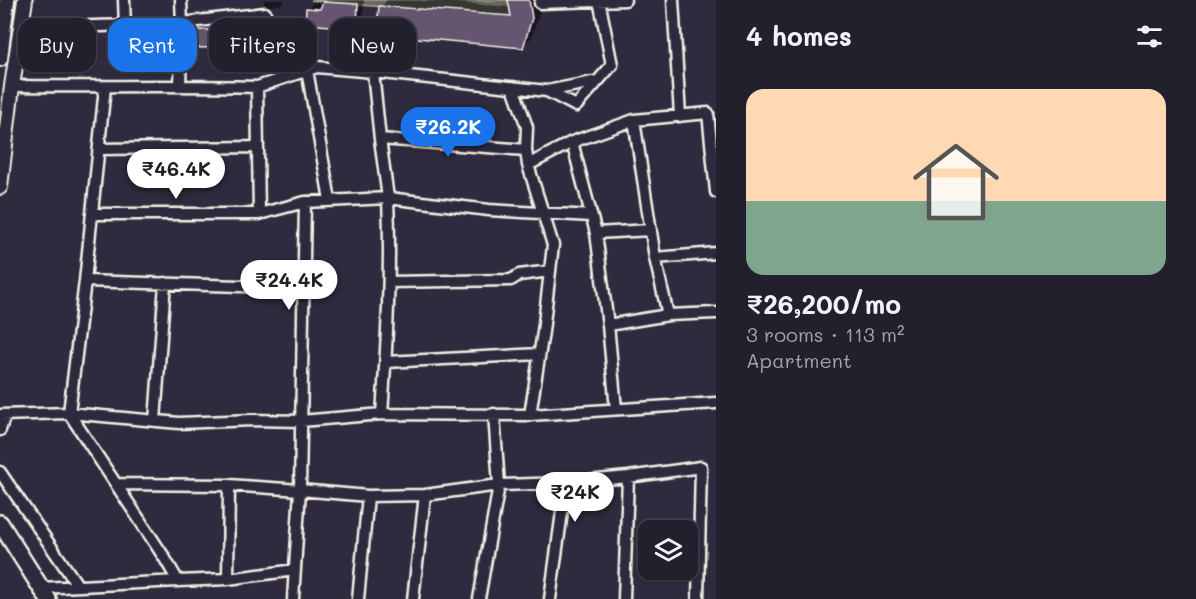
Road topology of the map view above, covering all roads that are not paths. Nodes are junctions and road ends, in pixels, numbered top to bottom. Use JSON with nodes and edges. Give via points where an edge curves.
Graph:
{"nodes":[{"id":1,"x":7,"y":0,"type":"edge"},
{"id":2,"x":26,"y":0,"type":"edge"},
{"id":3,"x":124,"y":0,"type":"edge"},
{"id":4,"x":181,"y":0,"type":"edge"},
{"id":5,"x":599,"y":0,"type":"edge"},
{"id":6,"x":625,"y":0,"type":"edge"},
{"id":7,"x":673,"y":0,"type":"edge"},
{"id":8,"x":540,"y":3,"type":"dead end"},
{"id":9,"x":265,"y":13,"type":"dead end"},
{"id":10,"x":23,"y":18,"type":"edge"},
{"id":11,"x":125,"y":18,"type":"edge"},
{"id":12,"x":182,"y":18,"type":"edge"},
{"id":13,"x":197,"y":21,"type":"edge"},
{"id":14,"x":1,"y":42,"type":"edge"},
{"id":15,"x":18,"y":51,"type":"edge"},
{"id":16,"x":0,"y":59,"type":"edge"},
{"id":17,"x":180,"y":72,"type":"edge"},
{"id":18,"x":301,"y":72,"type":"edge"},
{"id":19,"x":307,"y":72,"type":"edge"},
{"id":20,"x":373,"y":72,"type":"joint"},
{"id":21,"x":597,"y":81,"type":"junction"},
{"id":22,"x":180,"y":85,"type":"junction"},
{"id":23,"x":12,"y":86,"type":"junction"},
{"id":24,"x":105,"y":87,"type":"junction"},
{"id":25,"x":257,"y":87,"type":"junction"},
{"id":26,"x":513,"y":87,"type":"junction"},
{"id":27,"x":547,"y":91,"type":"junction"},
{"id":28,"x":712,"y":113,"type":"edge"},
{"id":29,"x":680,"y":116,"type":"junction"},
{"id":30,"x":634,"y":120,"type":"junction"},
{"id":31,"x":380,"y":139,"type":"junction"},
{"id":32,"x":572,"y":142,"type":"junction"},
{"id":33,"x":258,"y":147,"type":"junction"},
{"id":34,"x":99,"y":149,"type":"junction"},
{"id":35,"x":526,"y":150,"type":"junction"},
{"id":36,"x":528,"y":165,"type":"junction"},
{"id":37,"x":0,"y":187,"type":"edge"},
{"id":38,"x":716,"y":192,"type":"edge"},
{"id":39,"x":388,"y":198,"type":"junction"},
{"id":40,"x":330,"y":201,"type":"junction"},
{"id":41,"x":305,"y":202,"type":"junction"},
{"id":42,"x":92,"y":214,"type":"junction"},
{"id":43,"x":259,"y":214,"type":"junction"},
{"id":44,"x":545,"y":215,"type":"junction"},
{"id":45,"x":591,"y":216,"type":"junction"},
{"id":46,"x":651,"y":230,"type":"junction"},
{"id":47,"x":596,"y":233,"type":"junction"},
{"id":48,"x":716,"y":253,"type":"edge"},
{"id":49,"x":655,"y":258,"type":"junction"},
{"id":50,"x":550,"y":271,"type":"junction"},
{"id":51,"x":85,"y":281,"type":"junction"},
{"id":52,"x":389,"y":282,"type":"junction"},
{"id":53,"x":165,"y":283,"type":"junction"},
{"id":54,"x":304,"y":288,"type":"junction"},
{"id":55,"x":716,"y":313,"type":"edge"},
{"id":56,"x":668,"y":315,"type":"junction"},
{"id":57,"x":608,"y":325,"type":"junction"},
{"id":58,"x":539,"y":354,"type":"junction"},
{"id":59,"x":386,"y":362,"type":"junction"},
{"id":60,"x":716,"y":403,"type":"edge"},
{"id":61,"x":616,"y":409,"type":"junction"},
{"id":62,"x":69,"y":413,"type":"junction"},
{"id":63,"x":382,"y":414,"type":"junction"},
{"id":64,"x":494,"y":414,"type":"junction"},
{"id":65,"x":2,"y":415,"type":"edge"},
{"id":66,"x":530,"y":415,"type":"junction"},
{"id":67,"x":154,"y":421,"type":"junction"},
{"id":68,"x":301,"y":421,"type":"junction"},
{"id":69,"x":0,"y":430,"type":"edge"},
{"id":70,"x":0,"y":472,"type":"edge"},
{"id":71,"x":628,"y":477,"type":"junction"},
{"id":72,"x":566,"y":483,"type":"junction"},
{"id":73,"x":116,"y":484,"type":"junction"},
{"id":74,"x":229,"y":485,"type":"junction"},
{"id":75,"x":499,"y":485,"type":"junction"},
{"id":76,"x":300,"y":490,"type":"junction"},
{"id":77,"x":425,"y":495,"type":"junction"},
{"id":78,"x":368,"y":496,"type":"junction"},
{"id":79,"x":0,"y":523,"type":"edge"},
{"id":80,"x":295,"y":570,"type":"junction"},
{"id":81,"x":228,"y":579,"type":"junction"},
{"id":82,"x":178,"y":580,"type":"junction"},
{"id":83,"x":78,"y":586,"type":"junction"},
{"id":84,"x":45,"y":593,"type":"edge"},
{"id":85,"x":293,"y":599,"type":"edge"},
{"id":86,"x":358,"y":599,"type":"edge"},
{"id":87,"x":413,"y":599,"type":"edge"},
{"id":88,"x":479,"y":599,"type":"edge"},
{"id":89,"x":550,"y":599,"type":"edge"},
{"id":90,"x":624,"y":599,"type":"edge"},
{"id":91,"x":698,"y":599,"type":"edge"}],
"edges":[{"from":1,"to":14,"type":"street"},
{"from":2,"to":10,"type":"street"},
{"from":3,"to":11,"type":"street"},
{"from":4,"to":12,"type":"street"},
{"from":5,"to":6,"type":"street"},
{"from":5,"to":8,"type":"street"},
{"from":5,"to":21,"type":"street","via":[[612,65]]},
{"from":7,"to":29,"type":"street"},
{"from":9,"to":13,"type":"street"},
{"from":14,"to":16,"type":"street"},
{"from":15,"to":23,"type":"street"},
{"from":17,"to":22,"type":"street"},
{"from":18,"to":25,"type":"street"},
{"from":19,"to":40,"type":"street"},
{"from":20,"to":26,"type":"street"},
{"from":20,"to":31,"type":"street"},
{"from":21,"to":27,"type":"street"},
{"from":21,"to":27,"type":"street","via":[[576,106]]},
{"from":22,"to":24,"type":"street"},
{"from":22,"to":25,"type":"street"},
{"from":23,"to":24,"type":"street"},
{"from":23,"to":37,"type":"street"},
{"from":24,"to":34,"type":"street"},
{"from":25,"to":33,"type":"street"},
{"from":26,"to":27,"type":"street"},
{"from":26,"to":35,"type":"street","via":[[527,127]]},
{"from":28,"to":29,"type":"street"},
{"from":28,"to":38,"type":"street"},
{"from":29,"to":30,"type":"street"},
{"from":30,"to":32,"type":"street"},
{"from":30,"to":46,"type":"street"},
{"from":31,"to":35,"type":"street"},
{"from":31,"to":39,"type":"street"},
{"from":32,"to":36,"type":"street"},
{"from":32,"to":45,"type":"street"},
{"from":33,"to":34,"type":"street"},
{"from":33,"to":43,"type":"street"},
{"from":34,"to":42,"type":"street"},
{"from":35,"to":36,"type":"street"},
{"from":36,"to":44,"type":"street"},
{"from":39,"to":40,"type":"street"},
{"from":39,"to":44,"type":"street"},
{"from":39,"to":52,"type":"street"},
{"from":40,"to":41,"type":"street"},
{"from":41,"to":43,"type":"street"},
{"from":41,"to":54,"type":"street"},
{"from":42,"to":43,"type":"street"},
{"from":42,"to":51,"type":"street"},
{"from":44,"to":45,"type":"street"},
{"from":44,"to":50,"type":"street","via":[[553,245]]},
{"from":45,"to":47,"type":"street"},
{"from":46,"to":47,"type":"street"},
{"from":46,"to":49,"type":"street"},
{"from":47,"to":57,"type":"street"},
{"from":48,"to":49,"type":"street"},
{"from":49,"to":56,"type":"street"},
{"from":50,"to":52,"type":"street","via":[[519,275],[511,280]]},
{"from":50,"to":58,"type":"street"},
{"from":51,"to":53,"type":"street"},
{"from":51,"to":62,"type":"street"},
{"from":52,"to":59,"type":"street"},
{"from":53,"to":54,"type":"street"},
{"from":53,"to":67,"type":"street"},
{"from":54,"to":68,"type":"street"},
{"from":55,"to":56,"type":"street"},
{"from":56,"to":57,"type":"street"},
{"from":57,"to":61,"type":"street"},
{"from":58,"to":59,"type":"street"},
{"from":58,"to":66,"type":"street"},
{"from":59,"to":63,"type":"street"},
{"from":60,"to":61,"type":"street"},
{"from":61,"to":66,"type":"street"},
{"from":62,"to":65,"type":"street"},
{"from":62,"to":67,"type":"street"},
{"from":62,"to":73,"type":"street"},
{"from":63,"to":64,"type":"street"},
{"from":63,"to":68,"type":"street"},
{"from":64,"to":66,"type":"street"},
{"from":64,"to":75,"type":"street"},
{"from":65,"to":69,"type":"street"},
{"from":67,"to":68,"type":"street"},
{"from":68,"to":76,"type":"street"},
{"from":70,"to":83,"type":"street"},
{"from":71,"to":72,"type":"street"},
{"from":71,"to":90,"type":"street"},
{"from":71,"to":91,"type":"street","via":[[701,467]]},
{"from":72,"to":75,"type":"street"},
{"from":72,"to":89,"type":"street"},
{"from":73,"to":74,"type":"street"},
{"from":73,"to":82,"type":"street"},
{"from":74,"to":76,"type":"street"},
{"from":74,"to":81,"type":"street"},
{"from":75,"to":77,"type":"street"},
{"from":75,"to":88,"type":"street"},
{"from":76,"to":78,"type":"street"},
{"from":76,"to":80,"type":"street"},
{"from":77,"to":78,"type":"street"},
{"from":77,"to":87,"type":"street"},
{"from":78,"to":86,"type":"street"},
{"from":79,"to":84,"type":"main road"},
{"from":80,"to":81,"type":"street"},
{"from":80,"to":85,"type":"street"},
{"from":81,"to":82,"type":"street"},
{"from":82,"to":83,"type":"street"},
{"from":83,"to":84,"type":"street"}]}
